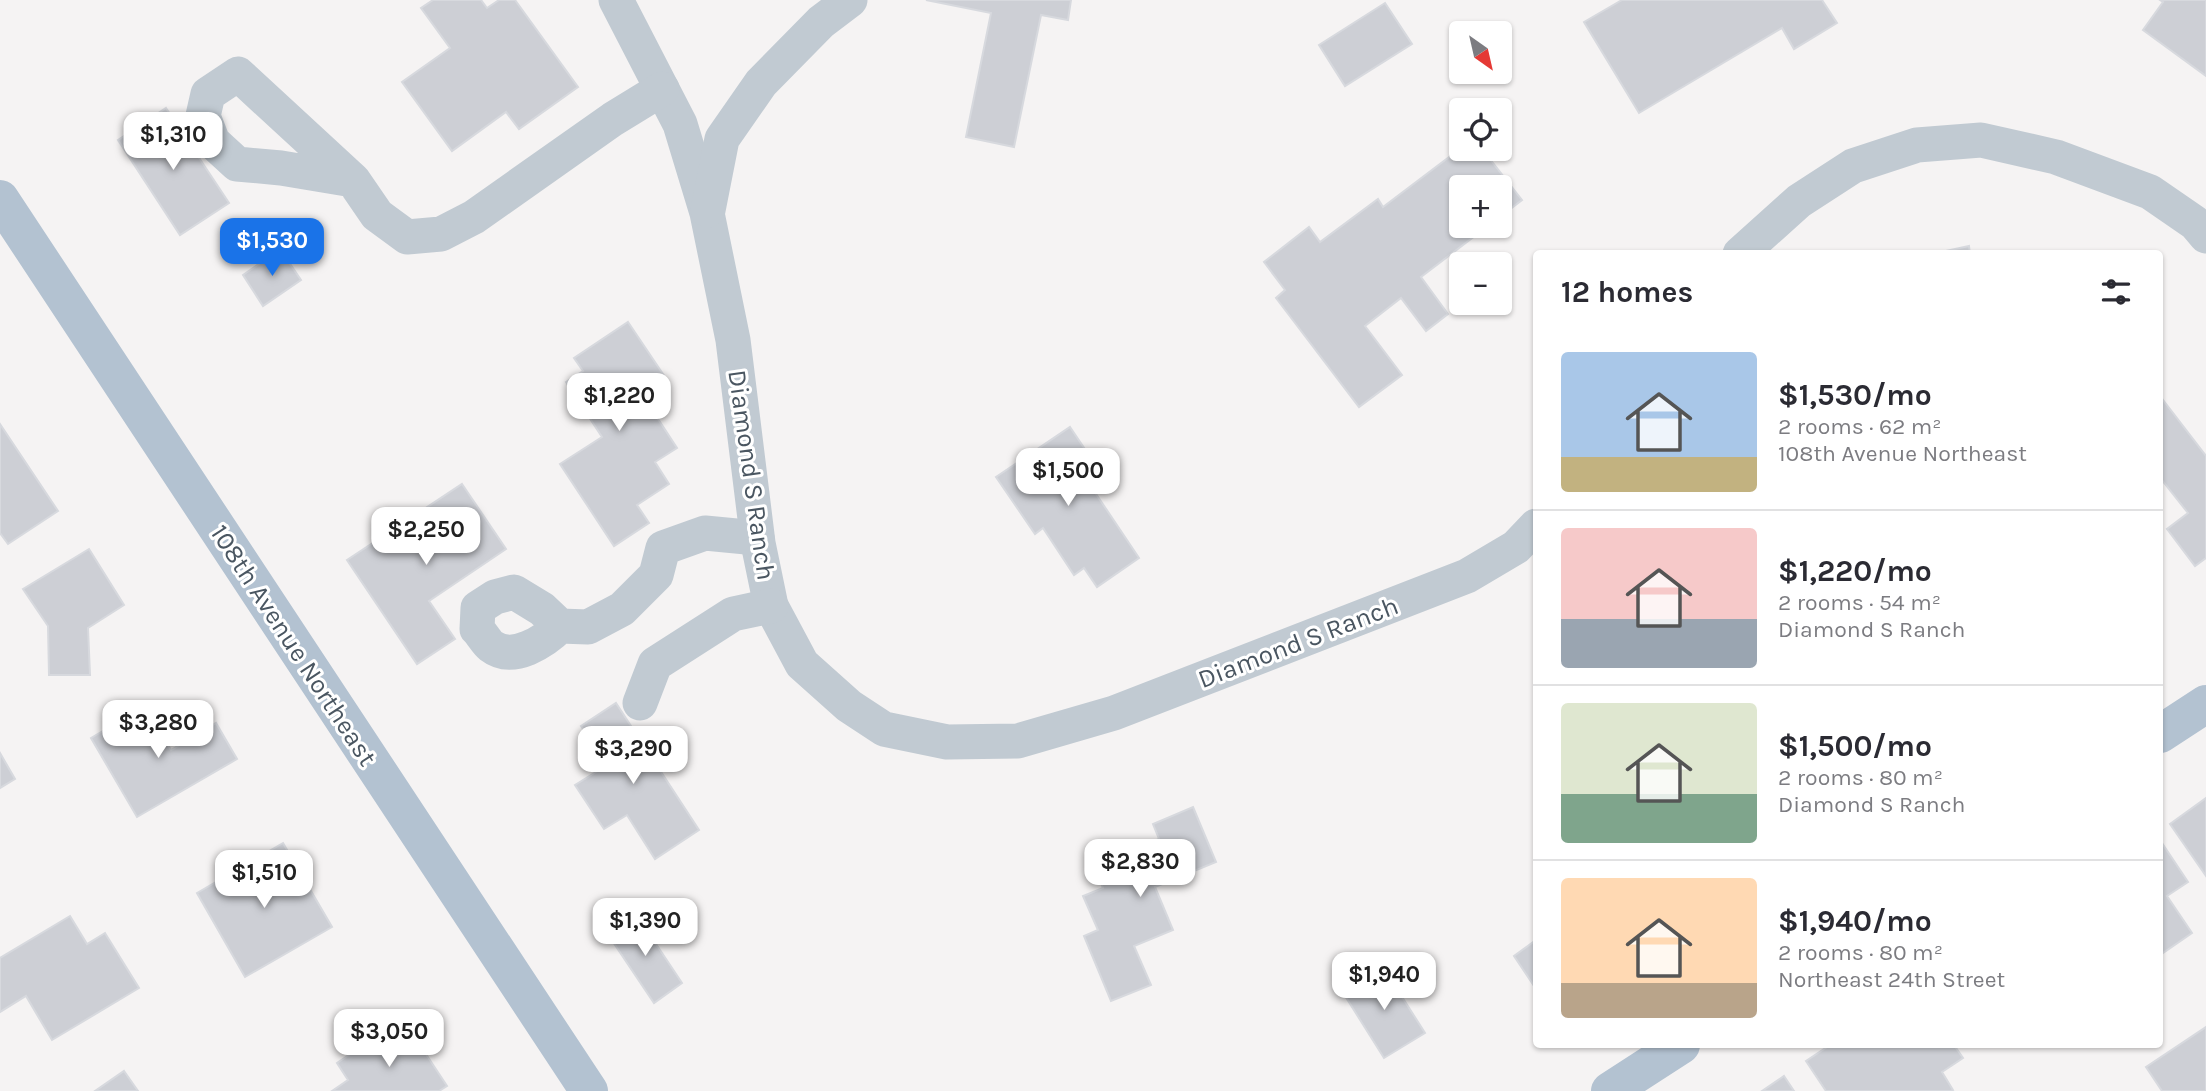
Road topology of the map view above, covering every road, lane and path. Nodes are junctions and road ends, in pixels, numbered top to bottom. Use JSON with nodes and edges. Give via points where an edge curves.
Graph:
{"nodes":[{"id":1,"x":616,"y":0,"type":"edge"},
{"id":2,"x":850,"y":0,"type":"edge"},
{"id":3,"x":662,"y":89,"type":"junction"},
{"id":4,"x":353,"y":180,"type":"dead end"},
{"id":5,"x":0,"y":199,"type":"edge"},
{"id":6,"x":707,"y":213,"type":"junction"},
{"id":7,"x":2206,"y":236,"type":"edge"},
{"id":8,"x":1744,"y":250,"type":"edge"},
{"id":9,"x":1533,"y":529,"type":"edge"},
{"id":10,"x":757,"y":538,"type":"junction"},
{"id":11,"x":771,"y":606,"type":"junction"},
{"id":12,"x":560,"y":626,"type":"dead end"},
{"id":13,"x":640,"y":703,"type":"dead end"},
{"id":14,"x":2206,"y":704,"type":"edge"},
{"id":15,"x":2163,"y":732,"type":"edge"},
{"id":16,"x":1677,"y":1048,"type":"edge"},
{"id":17,"x":589,"y":1091,"type":"edge"},
{"id":18,"x":1610,"y":1091,"type":"edge"}],
"edges":[{"from":1,"to":3,"type":"street","name":"Diamond S Ranch"},
{"from":2,"to":6,"type":"street","via":[[761,83],[722,139]]},
{"from":3,"to":4,"type":"street","via":[[612,118],[474,217],[441,234],[407,237],[377,215]]},
{"from":3,"to":6,"type":"street","name":"Diamond S Ranch","via":[[680,124]]},
{"from":5,"to":17,"type":"main road","name":"108th Avenue Northeast"},
{"from":6,"to":10,"type":"street","name":"Diamond S Ranch","via":[[733,340]]},
{"from":7,"to":8,"type":"street","via":[[2150,192],[2056,157],[1981,140],[1917,145],[1853,166],[1799,201]]},
{"from":9,"to":11,"type":"street","name":"Diamond S Ranch","via":[[1516,547],[1467,576],[1114,713],[1018,740],[947,741],[884,729],[849,706],[802,664]]},
{"from":10,"to":11,"type":"street","name":"Diamond S Ranch"},
{"from":10,"to":12,"type":"street","via":[[705,533],[663,548],[656,575],[622,609],[588,627]]},
{"from":11,"to":13,"type":"street","via":[[733,614],[655,664]]},
{"from":14,"to":15,"type":"main road"},
{"from":16,"to":18,"type":"main road"}]}
